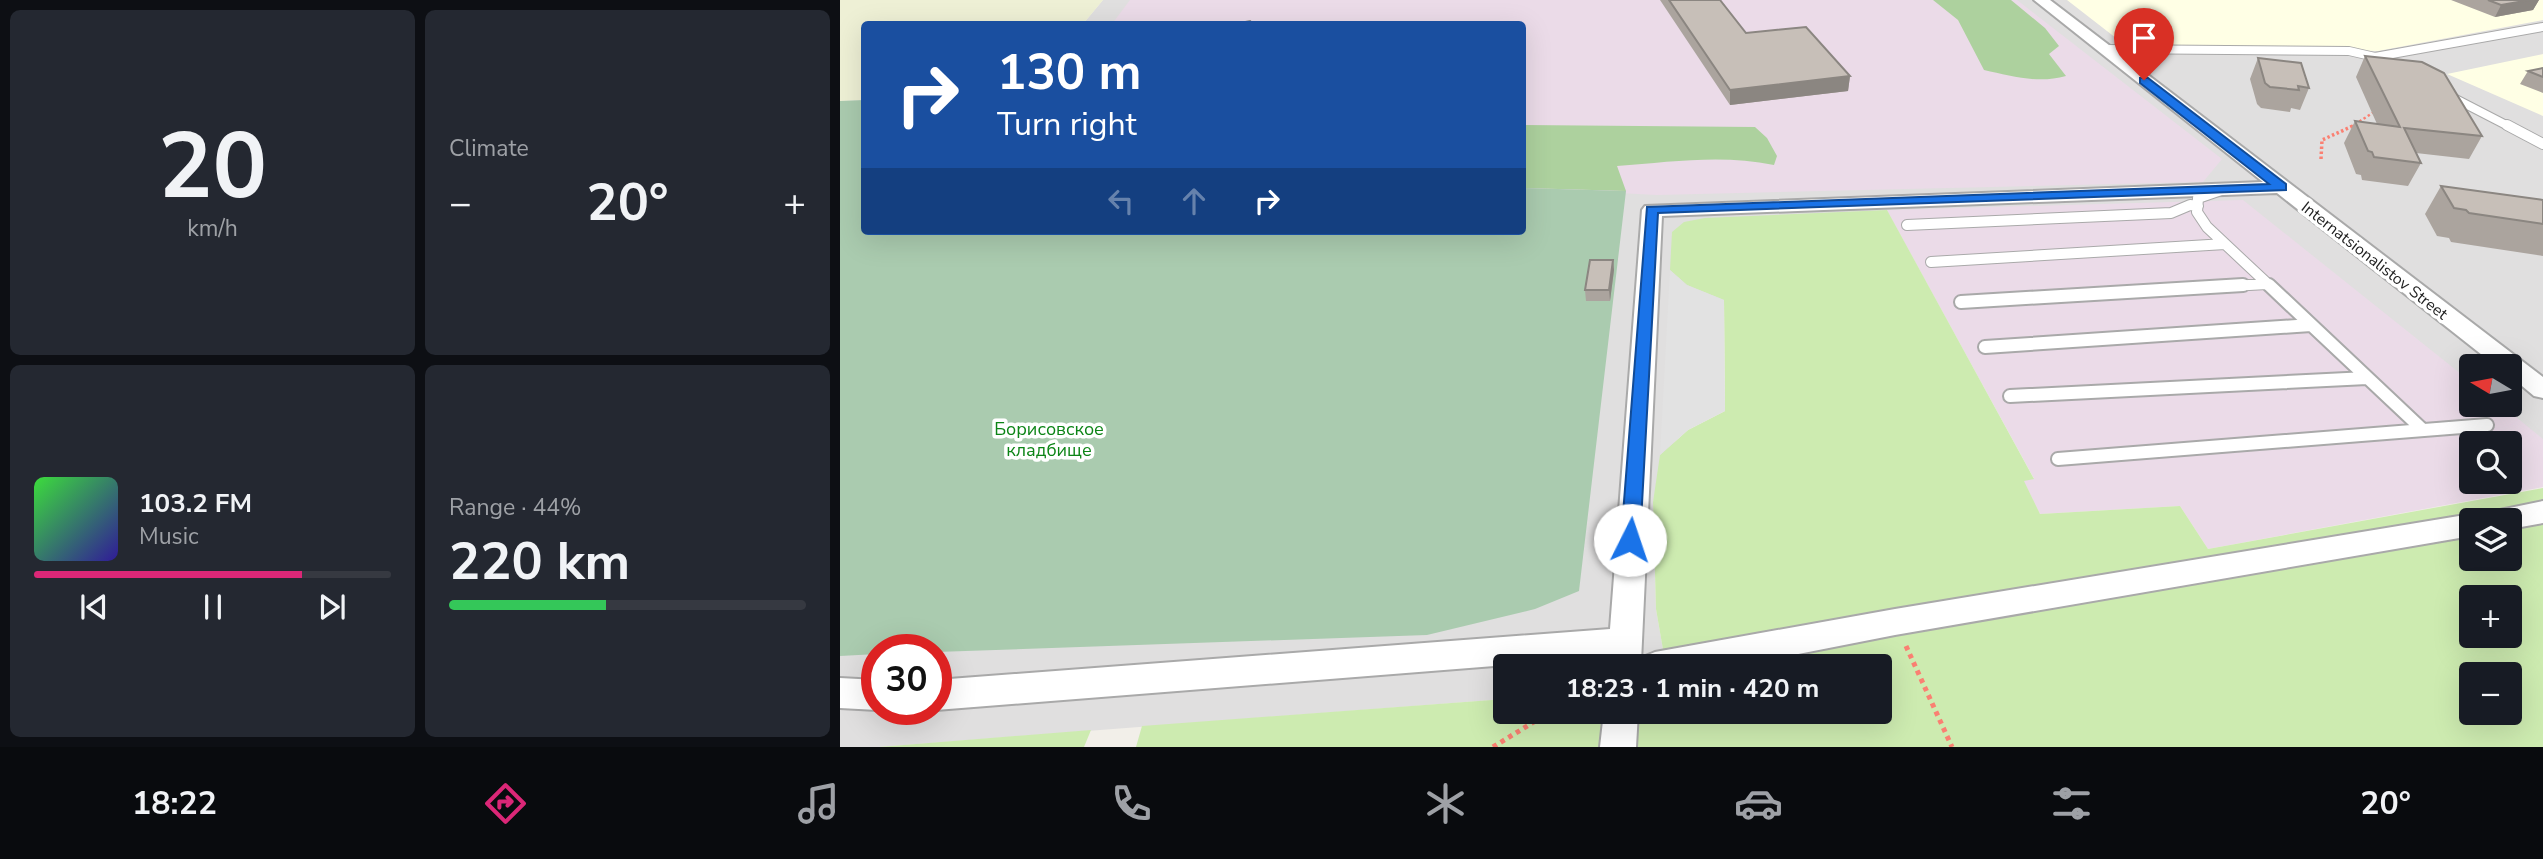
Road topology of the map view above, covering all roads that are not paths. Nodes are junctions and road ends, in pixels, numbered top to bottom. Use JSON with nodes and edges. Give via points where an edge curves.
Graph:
{"nodes":[{"id":1,"x":2041,"y":0,"type":"edge"},
{"id":2,"x":2543,"y":27,"type":"edge"},
{"id":3,"x":2104,"y":49,"type":"junction"},
{"id":4,"x":2375,"y":57,"type":"junction"},
{"id":5,"x":2398,"y":69,"type":"edge"},
{"id":6,"x":2444,"y":93,"type":"edge"},
{"id":7,"x":2543,"y":144,"type":"edge"},
{"id":8,"x":2281,"y":187,"type":"junction"},
{"id":9,"x":2225,"y":189,"type":"junction"},
{"id":10,"x":2198,"y":206,"type":"junction"},
{"id":11,"x":1907,"y":225,"type":"dead end"},
{"id":12,"x":2225,"y":244,"type":"junction"},
{"id":13,"x":1931,"y":262,"type":"dead end"},
{"id":14,"x":2267,"y":284,"type":"junction"},
{"id":15,"x":1961,"y":302,"type":"dead end"},
{"id":16,"x":2311,"y":325,"type":"junction"},
{"id":17,"x":1985,"y":347,"type":"dead end"},
{"id":18,"x":2367,"y":377,"type":"junction"},
{"id":19,"x":2543,"y":390,"type":"edge"},
{"id":20,"x":2010,"y":396,"type":"dead end"},
{"id":21,"x":2487,"y":425,"type":"dead end"},
{"id":22,"x":2423,"y":430,"type":"junction"},
{"id":23,"x":2058,"y":459,"type":"dead end"},
{"id":24,"x":2543,"y":512,"type":"edge"},
{"id":25,"x":2522,"y":516,"type":"edge"},
{"id":26,"x":2459,"y":527,"type":"edge"},
{"id":27,"x":1624,"y":654,"type":"edge"},
{"id":28,"x":1724,"y":654,"type":"edge"},
{"id":29,"x":1493,"y":662,"type":"edge"},
{"id":30,"x":840,"y":693,"type":"edge"},
{"id":31,"x":861,"y":694,"type":"edge"},
{"id":32,"x":952,"y":694,"type":"edge"},
{"id":33,"x":1620,"y":724,"type":"edge"},
{"id":34,"x":1618,"y":747,"type":"edge"}],
"edges":[{"from":1,"to":3,"type":"street","name":"Internatsionalistov Street"},
{"from":2,"to":4,"type":"lane"},
{"from":3,"to":4,"type":"lane","via":[[2349,51]]},
{"from":3,"to":8,"type":"street","name":"Internatsionalistov Street"},
{"from":4,"to":5,"type":"lane"},
{"from":6,"to":7,"type":"lane"},
{"from":8,"to":9,"type":"street"},
{"from":8,"to":19,"type":"street","name":"Internatsionalistov Street"},
{"from":9,"to":10,"type":"lane","via":[[2198,198]]},
{"from":9,"to":27,"type":"street","via":[[1652,210]]},
{"from":10,"to":11,"type":"lane","via":[[2171,213]]},
{"from":10,"to":12,"type":"lane","via":[[2207,227]]},
{"from":12,"to":13,"type":"lane"},
{"from":12,"to":14,"type":"lane"},
{"from":14,"to":15,"type":"lane"},
{"from":14,"to":16,"type":"lane"},
{"from":16,"to":17,"type":"lane"},
{"from":16,"to":18,"type":"lane"},
{"from":18,"to":20,"type":"lane"},
{"from":18,"to":22,"type":"lane"},
{"from":21,"to":22,"type":"lane"},
{"from":22,"to":23,"type":"lane"},
{"from":24,"to":25,"type":"street"},
{"from":26,"to":28,"type":"street"},
{"from":29,"to":32,"type":"street"},
{"from":30,"to":31,"type":"street"},
{"from":33,"to":34,"type":"street"}]}
